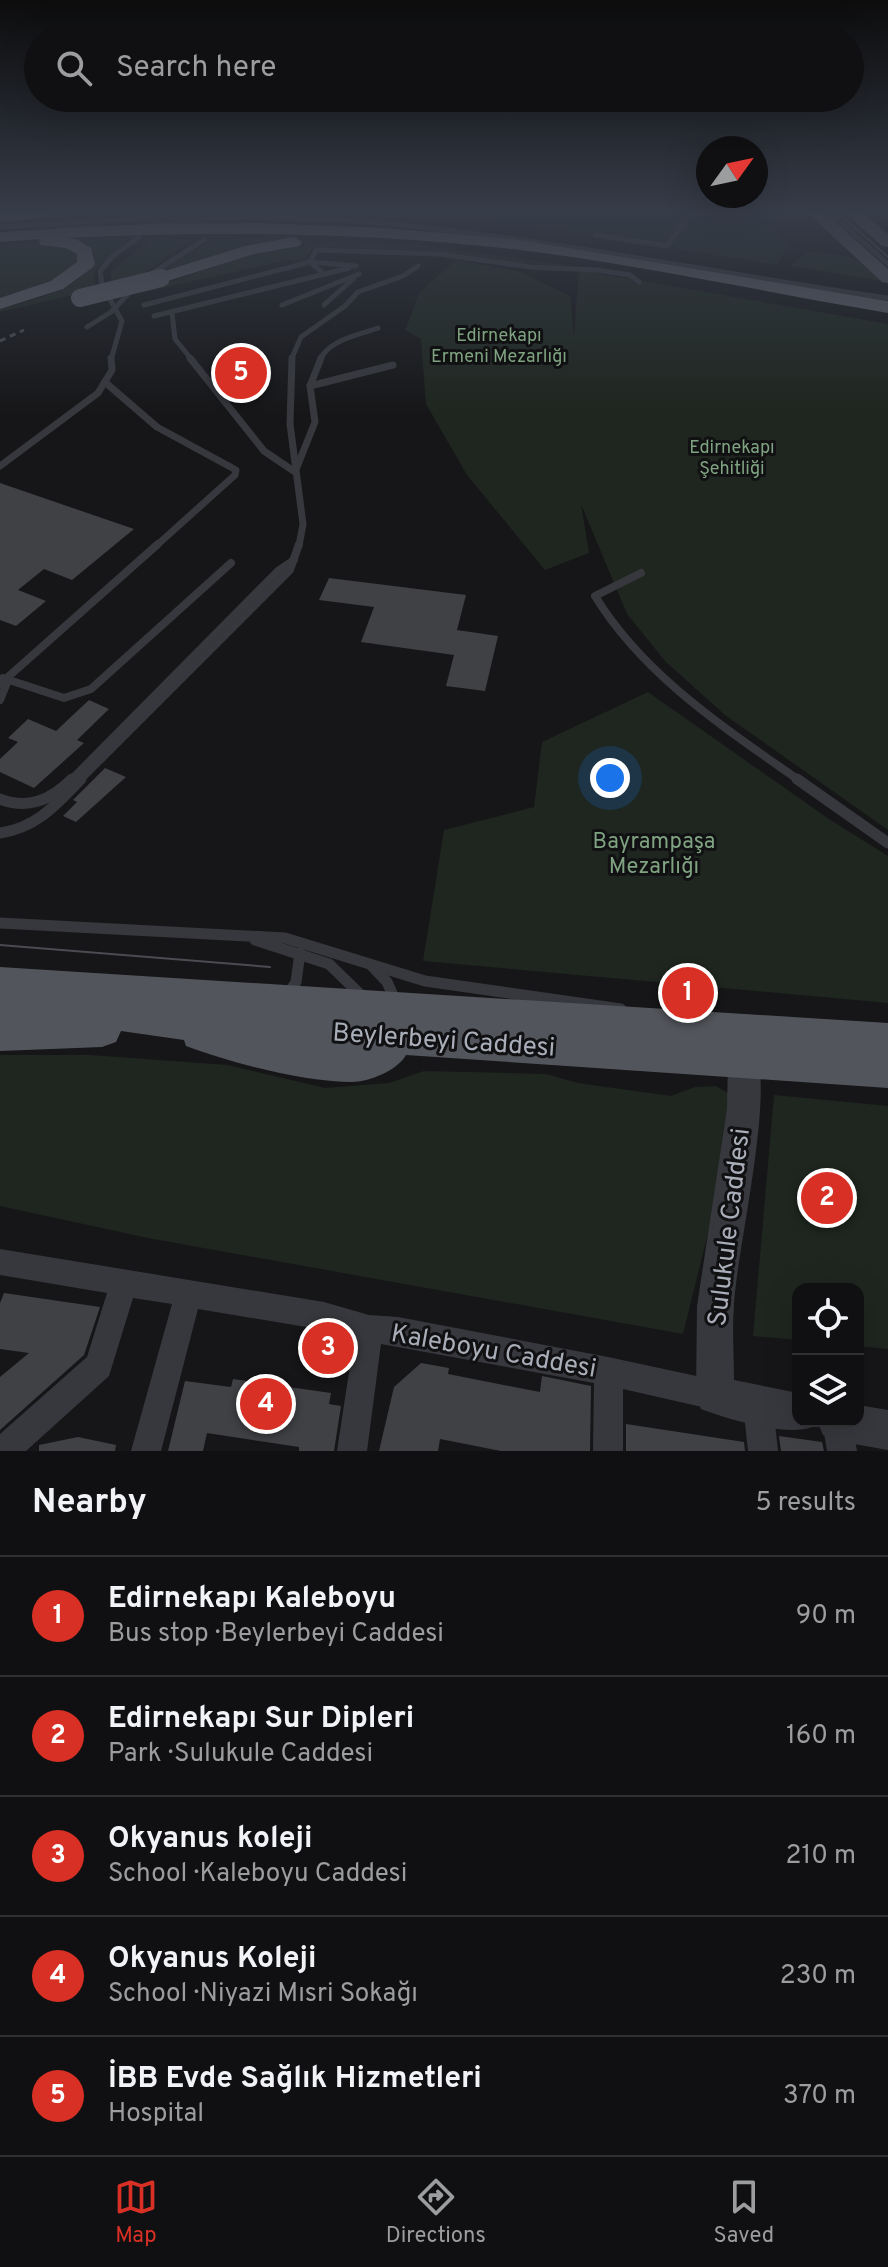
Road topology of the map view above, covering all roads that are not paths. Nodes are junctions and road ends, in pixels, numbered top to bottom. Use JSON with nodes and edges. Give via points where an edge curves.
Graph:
{"nodes":[{"id":1,"x":66,"y":280,"type":"edge"},
{"id":2,"x":101,"y":280,"type":"edge"},
{"id":3,"x":143,"y":280,"type":"edge"},
{"id":4,"x":154,"y":280,"type":"edge"},
{"id":5,"x":242,"y":280,"type":"edge"},
{"id":6,"x":302,"y":280,"type":"edge"},
{"id":7,"x":345,"y":280,"type":"edge"},
{"id":8,"x":353,"y":280,"type":"edge"},
{"id":9,"x":397,"y":280,"type":"edge"},
{"id":10,"x":636,"y":280,"type":"edge"},
{"id":11,"x":740,"y":280,"type":"edge"},
{"id":12,"x":753,"y":280,"type":"edge"},
{"id":13,"x":816,"y":280,"type":"edge"},
{"id":14,"x":639,"y":282,"type":"dead end"},
{"id":15,"x":888,"y":291,"type":"edge"},
{"id":16,"x":888,"y":303,"type":"edge"},
{"id":17,"x":0,"y":304,"type":"edge"},
{"id":18,"x":144,"y":305,"type":"dead end"},
{"id":19,"x":282,"y":305,"type":"dead end"},
{"id":20,"x":324,"y":305,"type":"dead end"},
{"id":21,"x":116,"y":307,"type":"junction"},
{"id":22,"x":172,"y":313,"type":"junction"},
{"id":23,"x":154,"y":316,"type":"dead end"},
{"id":24,"x":0,"y":318,"type":"edge"},
{"id":25,"x":87,"y":327,"type":"dead end"},
{"id":26,"x":378,"y":328,"type":"dead end"},
{"id":27,"x":393,"y":365,"type":"dead end"},
{"id":28,"x":106,"y":383,"type":"junction"},
{"id":29,"x":310,"y":386,"type":"junction"},
{"id":30,"x":0,"y":466,"type":"edge"},
{"id":31,"x":295,"y":472,"type":"junction"},
{"id":32,"x":294,"y":560,"type":"junction"},
{"id":33,"x":231,"y":563,"type":"dead end"},
{"id":34,"x":641,"y":573,"type":"dead end"},
{"id":35,"x":3,"y":680,"type":"edge"},
{"id":36,"x":0,"y":700,"type":"edge"},
{"id":37,"x":0,"y":799,"type":"edge"},
{"id":38,"x":0,"y":833,"type":"edge"},
{"id":39,"x":888,"y":843,"type":"edge"},
{"id":40,"x":2,"y":923,"type":"edge"},
{"id":41,"x":247,"y":938,"type":"junction"},
{"id":42,"x":300,"y":953,"type":"junction"},
{"id":43,"x":368,"y":963,"type":"junction"},
{"id":44,"x":3,"y":989,"type":"edge"},
{"id":45,"x":281,"y":1001,"type":"junction"},
{"id":46,"x":390,"y":1020,"type":"junction"},
{"id":47,"x":172,"y":1021,"type":"junction"},
{"id":48,"x":888,"y":1024,"type":"edge"},
{"id":49,"x":666,"y":1025,"type":"junction"},
{"id":50,"x":0,"y":1033,"type":"edge"},
{"id":51,"x":804,"y":1034,"type":"junction"},
{"id":52,"x":888,"y":1041,"type":"edge"},
{"id":53,"x":744,"y":1059,"type":"junction"},
{"id":54,"x":888,"y":1069,"type":"edge"},
{"id":55,"x":0,"y":1262,"type":"edge"},
{"id":56,"x":123,"y":1284,"type":"junction"},
{"id":57,"x":188,"y":1295,"type":"junction"},
{"id":58,"x":369,"y":1329,"type":"junction"},
{"id":59,"x":608,"y":1371,"type":"junction"},
{"id":60,"x":715,"y":1395,"type":"junction"},
{"id":61,"x":758,"y":1405,"type":"junction"},
{"id":62,"x":792,"y":1412,"type":"edge"},
{"id":63,"x":864,"y":1426,"type":"edge"},
{"id":64,"x":838,"y":1427,"type":"edge"},
{"id":65,"x":888,"y":1430,"type":"edge"},
{"id":66,"x":3,"y":1451,"type":"edge"},
{"id":67,"x":146,"y":1451,"type":"edge"},
{"id":68,"x":352,"y":1451,"type":"edge"},
{"id":69,"x":608,"y":1451,"type":"edge"},
{"id":70,"x":763,"y":1451,"type":"edge"},
{"id":71,"x":842,"y":1451,"type":"edge"}],
"edges":[{"from":1,"to":17,"type":"highway"},
{"from":2,"to":21,"type":"lane"},
{"from":3,"to":21,"type":"lane"},
{"from":4,"to":24,"type":"highway","bridge":true},
{"from":5,"to":18,"type":"lane"},
{"from":6,"to":22,"type":"lane"},
{"from":7,"to":19,"type":"lane"},
{"from":8,"to":20,"type":"lane"},
{"from":9,"to":31,"type":"lane","via":[[359,291],[298,340],[288,396]]},
{"from":10,"to":14,"type":"lane"},
{"from":11,"to":16,"type":"highway"},
{"from":12,"to":16,"type":"lane"},
{"from":13,"to":15,"type":"highway"},
{"from":21,"to":25,"type":"lane"},
{"from":21,"to":28,"type":"lane","via":[[121,329]]},
{"from":22,"to":23,"type":"lane"},
{"from":22,"to":31,"type":"lane","via":[[175,339],[264,451]]},
{"from":26,"to":29,"type":"lane","via":[[324,351]]},
{"from":27,"to":29,"type":"lane"},
{"from":28,"to":30,"type":"lane"},
{"from":28,"to":35,"type":"lane","via":[[157,427],[230,465],[235,475]]},
{"from":29,"to":31,"type":"lane","via":[[315,422]]},
{"from":31,"to":32,"type":"lane","via":[[304,519]]},
{"from":32,"to":37,"type":"lane","via":[[62,789],[26,806]]},
{"from":32,"to":38,"type":"lane","via":[[232,632],[46,815],[21,830]]},
{"from":33,"to":35,"type":"lane","via":[[91,689],[64,698]]},
{"from":34,"to":39,"type":"lane","via":[[595,596],[654,674]]},
{"from":35,"to":36,"type":"lane"},
{"from":40,"to":41,"type":"lane"},
{"from":41,"to":42,"type":"lane"},
{"from":41,"to":43,"type":"lane","via":[[285,938]]},
{"from":42,"to":45,"type":"lane","via":[[296,982]]},
{"from":42,"to":46,"type":"lane","via":[[329,964]]},
{"from":43,"to":46,"type":"lane","via":[[387,982]]},
{"from":43,"to":49,"type":"lane","via":[[441,985],[610,1005]]},
{"from":44,"to":45,"type":"main road","name":"Beylerbeyi Caddesi"},
{"from":44,"to":47,"type":"main road","name":"Beylerbeyi Caddesi"},
{"from":45,"to":46,"type":"main road","name":"Beylerbeyi Caddesi"},
{"from":46,"to":47,"type":"main road","name":"Beylerbeyi Caddesi","via":[[390,1047],[359,1063],[224,1042]]},
{"from":46,"to":49,"type":"main road","name":"Beylerbeyi Caddesi"},
{"from":46,"to":53,"type":"main road","name":"Beylerbeyi Caddesi"},
{"from":47,"to":50,"type":"main road","via":[[87,1031]]},
{"from":48,"to":51,"type":"main road","via":[[848,1024]]},
{"from":49,"to":51,"type":"main road","name":"Beylerbeyi Caddesi"},
{"from":51,"to":52,"type":"main road","name":"Beylerbeyi Caddesi"},
{"from":53,"to":54,"type":"main road","name":"Beylerbeyi Caddesi"},
{"from":53,"to":60,"type":"street","name":"Sulukule Caddesi","via":[[743,1109],[715,1306]]},
{"from":55,"to":56,"type":"street","name":"Kaleboyu Caddesi"},
{"from":56,"to":57,"type":"street","name":"Kaleboyu Caddesi"},
{"from":56,"to":66,"type":"street","via":[[99,1366]]},
{"from":57,"to":58,"type":"street","name":"Kaleboyu Caddesi","via":[[324,1316]]},
{"from":57,"to":67,"type":"street"},
{"from":58,"to":59,"type":"street","name":"Kaleboyu Caddesi"},
{"from":58,"to":68,"type":"street"},
{"from":59,"to":60,"type":"street","name":"Kaleboyu Caddesi"},
{"from":59,"to":69,"type":"street"},
{"from":60,"to":61,"type":"street","name":"Kaleboyu Caddesi"},
{"from":61,"to":62,"type":"street","name":"Kaleboyu Caddesi"},
{"from":61,"to":70,"type":"street"},
{"from":63,"to":65,"type":"street"},
{"from":64,"to":71,"type":"street"}]}
